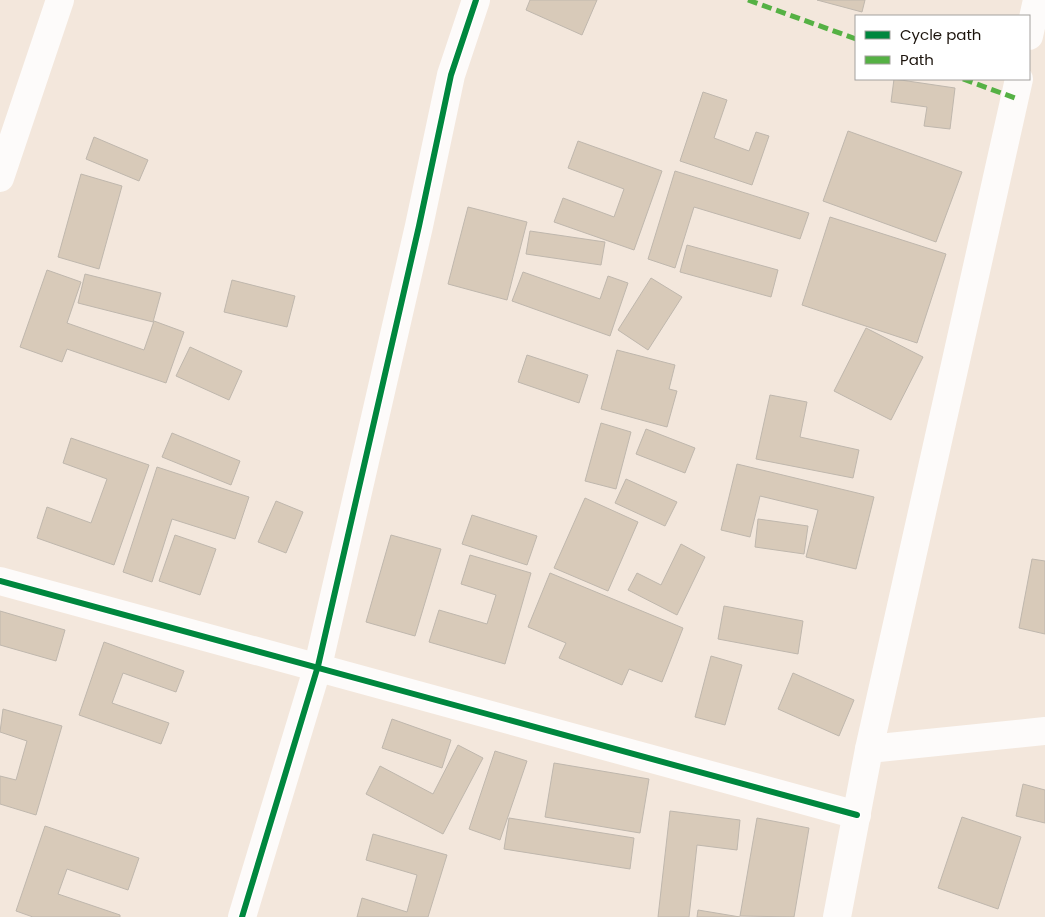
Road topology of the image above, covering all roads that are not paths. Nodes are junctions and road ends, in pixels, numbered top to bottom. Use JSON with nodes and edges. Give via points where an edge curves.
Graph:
{"nodes":[{"id":1,"x":60,"y":0,"type":"edge"},
{"id":2,"x":476,"y":0,"type":"edge"},
{"id":3,"x":1037,"y":0,"type":"edge"},
{"id":4,"x":1030,"y":32,"type":"edge"},
{"id":5,"x":1019,"y":80,"type":"edge"},
{"id":6,"x":0,"y":178,"type":"edge"},
{"id":7,"x":0,"y":581,"type":"edge"},
{"id":8,"x":318,"y":666,"type":"junction"},
{"id":9,"x":1045,"y":731,"type":"edge"},
{"id":10,"x":869,"y":749,"type":"junction"},
{"id":11,"x":857,"y":815,"type":"junction"},
{"id":12,"x":242,"y":917,"type":"edge"},
{"id":13,"x":837,"y":917,"type":"edge"}],
"edges":[{"from":1,"to":6,"type":"street"},
{"from":2,"to":8,"type":"street","via":[[451,75]]},
{"from":3,"to":4,"type":"street"},
{"from":5,"to":10,"type":"street"},
{"from":7,"to":8,"type":"street"},
{"from":8,"to":11,"type":"street"},
{"from":8,"to":12,"type":"street"},
{"from":9,"to":10,"type":"street"},
{"from":10,"to":11,"type":"street"},
{"from":11,"to":13,"type":"street"}]}
